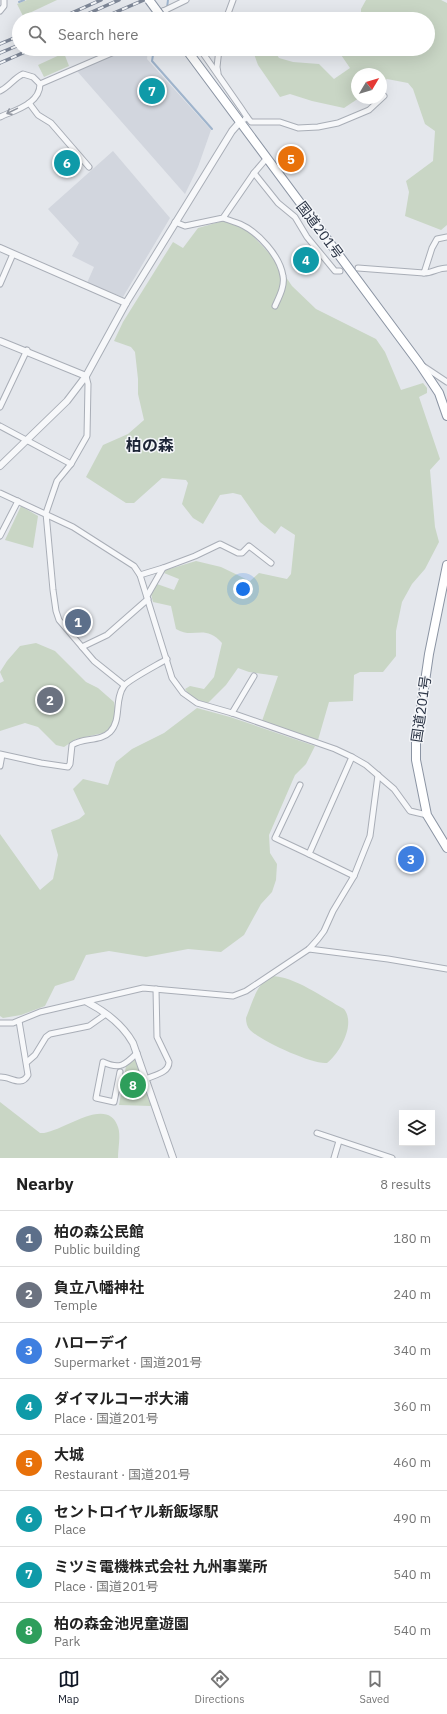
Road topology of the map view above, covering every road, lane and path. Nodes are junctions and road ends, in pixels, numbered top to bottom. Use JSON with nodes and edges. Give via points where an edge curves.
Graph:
{"nodes":[{"id":1,"x":4,"y":0,"type":"edge"},
{"id":2,"x":149,"y":0,"type":"edge"},
{"id":3,"x":186,"y":0,"type":"edge"},
{"id":4,"x":233,"y":0,"type":"edge"},
{"id":5,"x":0,"y":11,"type":"edge"},
{"id":6,"x":160,"y":12,"type":"edge"},
{"id":7,"x":168,"y":12,"type":"edge"},
{"id":8,"x":229,"y":12,"type":"edge"},
{"id":9,"x":105,"y":56,"type":"edge"},
{"id":10,"x":191,"y":56,"type":"edge"},
{"id":11,"x":205,"y":56,"type":"edge"},
{"id":12,"x":218,"y":56,"type":"edge"},
{"id":13,"x":219,"y":76,"type":"junction"},
{"id":14,"x":40,"y":84,"type":"junction"},
{"id":15,"x":0,"y":91,"type":"edge"},
{"id":16,"x":29,"y":103,"type":"junction"},
{"id":17,"x":375,"y":104,"type":"edge"},
{"id":18,"x":0,"y":117,"type":"edge"},
{"id":19,"x":247,"y":117,"type":"junction"},
{"id":20,"x":239,"y":123,"type":"junction"},
{"id":21,"x":266,"y":159,"type":"junction"},
{"id":22,"x":89,"y":167,"type":"dead end"},
{"id":23,"x":254,"y":173,"type":"junction"},
{"id":24,"x":223,"y":218,"type":"junction"},
{"id":25,"x":175,"y":222,"type":"junction"},
{"id":26,"x":447,"y":237,"type":"edge"},
{"id":27,"x":0,"y":248,"type":"edge"},
{"id":28,"x":13,"y":254,"type":"junction"},
{"id":29,"x":358,"y":268,"type":"dead end"},
{"id":30,"x":447,"y":268,"type":"edge"},
{"id":31,"x":340,"y":271,"type":"dead end"},
{"id":32,"x":424,"y":274,"type":"junction"},
{"id":33,"x":0,"y":284,"type":"edge"},
{"id":34,"x":126,"y":303,"type":"junction"},
{"id":35,"x":275,"y":306,"type":"dead end"},
{"id":36,"x":0,"y":341,"type":"edge"},
{"id":37,"x":27,"y":350,"type":"junction"},
{"id":38,"x":419,"y":363,"type":"junction"},
{"id":39,"x":86,"y":376,"type":"junction"},
{"id":40,"x":447,"y":382,"type":"edge"},
{"id":41,"x":1,"y":400,"type":"edge"},
{"id":42,"x":0,"y":407,"type":"edge"},
{"id":43,"x":447,"y":416,"type":"edge"},
{"id":44,"x":0,"y":426,"type":"edge"},
{"id":45,"x":28,"y":440,"type":"junction"},
{"id":46,"x":71,"y":464,"type":"junction"},
{"id":47,"x":0,"y":466,"type":"edge"},
{"id":48,"x":0,"y":493,"type":"edge"},
{"id":49,"x":18,"y":501,"type":"junction"},
{"id":50,"x":46,"y":513,"type":"junction"},
{"id":51,"x":0,"y":536,"type":"edge"},
{"id":52,"x":271,"y":563,"type":"dead end"},
{"id":53,"x":447,"y":565,"type":"edge"},
{"id":54,"x":163,"y":568,"type":"junction"},
{"id":55,"x":140,"y":575,"type":"junction"},
{"id":56,"x":147,"y":597,"type":"junction"},
{"id":57,"x":82,"y":647,"type":"junction"},
{"id":58,"x":167,"y":660,"type":"junction"},
{"id":59,"x":254,"y":676,"type":"dead end"},
{"id":60,"x":124,"y":685,"type":"junction"},
{"id":61,"x":232,"y":713,"type":"junction"},
{"id":62,"x":1,"y":755,"type":"edge"},
{"id":63,"x":352,"y":757,"type":"junction"},
{"id":64,"x":0,"y":766,"type":"edge"},
{"id":65,"x":378,"y":775,"type":"junction"},
{"id":66,"x":300,"y":786,"type":"dead end"},
{"id":67,"x":427,"y":815,"type":"junction"},
{"id":68,"x":447,"y":848,"type":"edge"},
{"id":69,"x":309,"y":854,"type":"junction"},
{"id":70,"x":354,"y":876,"type":"junction"},
{"id":71,"x":309,"y":949,"type":"junction"},
{"id":72,"x":447,"y":969,"type":"edge"},
{"id":73,"x":156,"y":989,"type":"junction"},
{"id":74,"x":87,"y":1002,"type":"junction"},
{"id":75,"x":106,"y":1014,"type":"junction"},
{"id":76,"x":18,"y":1021,"type":"junction"},
{"id":77,"x":0,"y":1023,"type":"edge"},
{"id":78,"x":137,"y":1053,"type":"junction"},
{"id":79,"x":26,"y":1062,"type":"junction"},
{"id":80,"x":120,"y":1072,"type":"dead end"},
{"id":81,"x":0,"y":1077,"type":"edge"},
{"id":82,"x":146,"y":1078,"type":"junction"},
{"id":83,"x":317,"y":1134,"type":"dead end"},
{"id":84,"x":339,"y":1141,"type":"junction"},
{"id":85,"x":173,"y":1158,"type":"edge"},
{"id":86,"x":334,"y":1158,"type":"edge"},
{"id":87,"x":389,"y":1158,"type":"edge"}],
"edges":[{"from":1,"to":5,"type":"street","via":[[4,6]]},
{"from":2,"to":6,"type":"highway","bridge":true},
{"from":3,"to":7,"type":"street"},
{"from":4,"to":8,"type":"street"},
{"from":9,"to":14,"type":"street"},
{"from":10,"to":20,"type":"highway","name":"国道201号"},
{"from":11,"to":13,"type":"street"},
{"from":12,"to":13,"type":"street"},
{"from":13,"to":19,"type":"street"},
{"from":14,"to":15,"type":"street","via":[[33,77],[23,74]]},
{"from":14,"to":16,"type":"street","via":[[38,96]]},
{"from":16,"to":18,"type":"street","one_way":true},
{"from":16,"to":22,"type":"street","via":[[38,115],[51,122]]},
{"from":17,"to":19,"type":"street","via":[[369,110],[338,123],[318,127],[298,128],[280,122],[251,122]]},
{"from":19,"to":20,"type":"street"},
{"from":20,"to":21,"type":"highway","name":"国道201号"},
{"from":20,"to":25,"type":"street"},
{"from":21,"to":23,"type":"street"},
{"from":21,"to":38,"type":"highway","name":"国道201号"},
{"from":23,"to":24,"type":"street"},
{"from":23,"to":31,"type":"street","via":[[278,203],[295,217],[328,264],[335,271]]},
{"from":24,"to":25,"type":"street","via":[[185,226]]},
{"from":24,"to":35,"type":"street","via":[[252,231],[280,266],[282,288]]},
{"from":25,"to":34,"type":"street"},
{"from":26,"to":32,"type":"street","via":[[437,239]]},
{"from":27,"to":28,"type":"street"},
{"from":28,"to":33,"type":"street"},
{"from":28,"to":34,"type":"street"},
{"from":29,"to":32,"type":"street"},
{"from":30,"to":32,"type":"street"},
{"from":34,"to":39,"type":"street"},
{"from":36,"to":37,"type":"street"},
{"from":37,"to":39,"type":"street"},
{"from":37,"to":41,"type":"street"},
{"from":38,"to":40,"type":"street"},
{"from":38,"to":43,"type":"highway","name":"国道201号","via":[[439,393]]},
{"from":39,"to":45,"type":"street","via":[[67,401]]},
{"from":39,"to":46,"type":"street","via":[[87,436]]},
{"from":41,"to":42,"type":"street"},
{"from":44,"to":45,"type":"street"},
{"from":45,"to":46,"type":"street"},
{"from":45,"to":47,"type":"street"},
{"from":46,"to":50,"type":"street","via":[[57,480]]},
{"from":48,"to":49,"type":"street"},
{"from":49,"to":50,"type":"street"},
{"from":49,"to":51,"type":"street"},
{"from":50,"to":55,"type":"street","via":[[102,544],[134,566]]},
{"from":50,"to":57,"type":"street","via":[[56,611],[59,620]]},
{"from":52,"to":54,"type":"street","via":[[249,546],[242,553],[238,553],[220,544]]},
{"from":53,"to":67,"type":"highway","name":"国道201号","via":[[429,654],[416,743],[418,774]]},
{"from":54,"to":55,"type":"street"},
{"from":54,"to":56,"type":"street"},
{"from":55,"to":56,"type":"street"},
{"from":56,"to":57,"type":"street","via":[[107,635]]},
{"from":56,"to":58,"type":"street"},
{"from":57,"to":60,"type":"street","via":[[106,672]]},
{"from":58,"to":60,"type":"street"},
{"from":58,"to":61,"type":"street","via":[[172,678],[183,693],[196,703]]},
{"from":59,"to":61,"type":"street"},
{"from":60,"to":62,"type":"street","via":[[118,704],[117,721],[113,728],[104,736],[78,741],[72,745],[68,766]]},
{"from":61,"to":63,"type":"street","via":[[335,748]]},
{"from":62,"to":64,"type":"street"},
{"from":63,"to":65,"type":"street"},
{"from":63,"to":69,"type":"street"},
{"from":65,"to":67,"type":"street","via":[[394,789],[410,811]]},
{"from":65,"to":70,"type":"street","via":[[370,836]]},
{"from":66,"to":69,"type":"street","via":[[275,838]]},
{"from":67,"to":68,"type":"highway","name":"国道201号"},
{"from":69,"to":70,"type":"street"},
{"from":70,"to":71,"type":"street","via":[[324,931]]},
{"from":71,"to":72,"type":"street"},
{"from":71,"to":73,"type":"street","via":[[246,991],[233,996]]},
{"from":73,"to":74,"type":"street","via":[[143,988]]},
{"from":73,"to":82,"type":"street","via":[[157,1037],[169,1066]]},
{"from":74,"to":75,"type":"street"},
{"from":74,"to":76,"type":"street","via":[[40,1012]]},
{"from":75,"to":78,"type":"street","via":[[129,1035]]},
{"from":75,"to":79,"type":"street","via":[[89,1026],[50,1034],[35,1055]]},
{"from":76,"to":77,"type":"street"},
{"from":76,"to":79,"type":"street"},
{"from":78,"to":80,"type":"street","via":[[118,1067],[103,1062],[96,1098],[114,1102]]},
{"from":78,"to":82,"type":"street"},
{"from":79,"to":81,"type":"street","via":[[29,1072],[27,1078],[19,1082]]},
{"from":82,"to":85,"type":"street"},
{"from":83,"to":84,"type":"street"},
{"from":84,"to":86,"type":"street"},
{"from":84,"to":87,"type":"street"}]}
